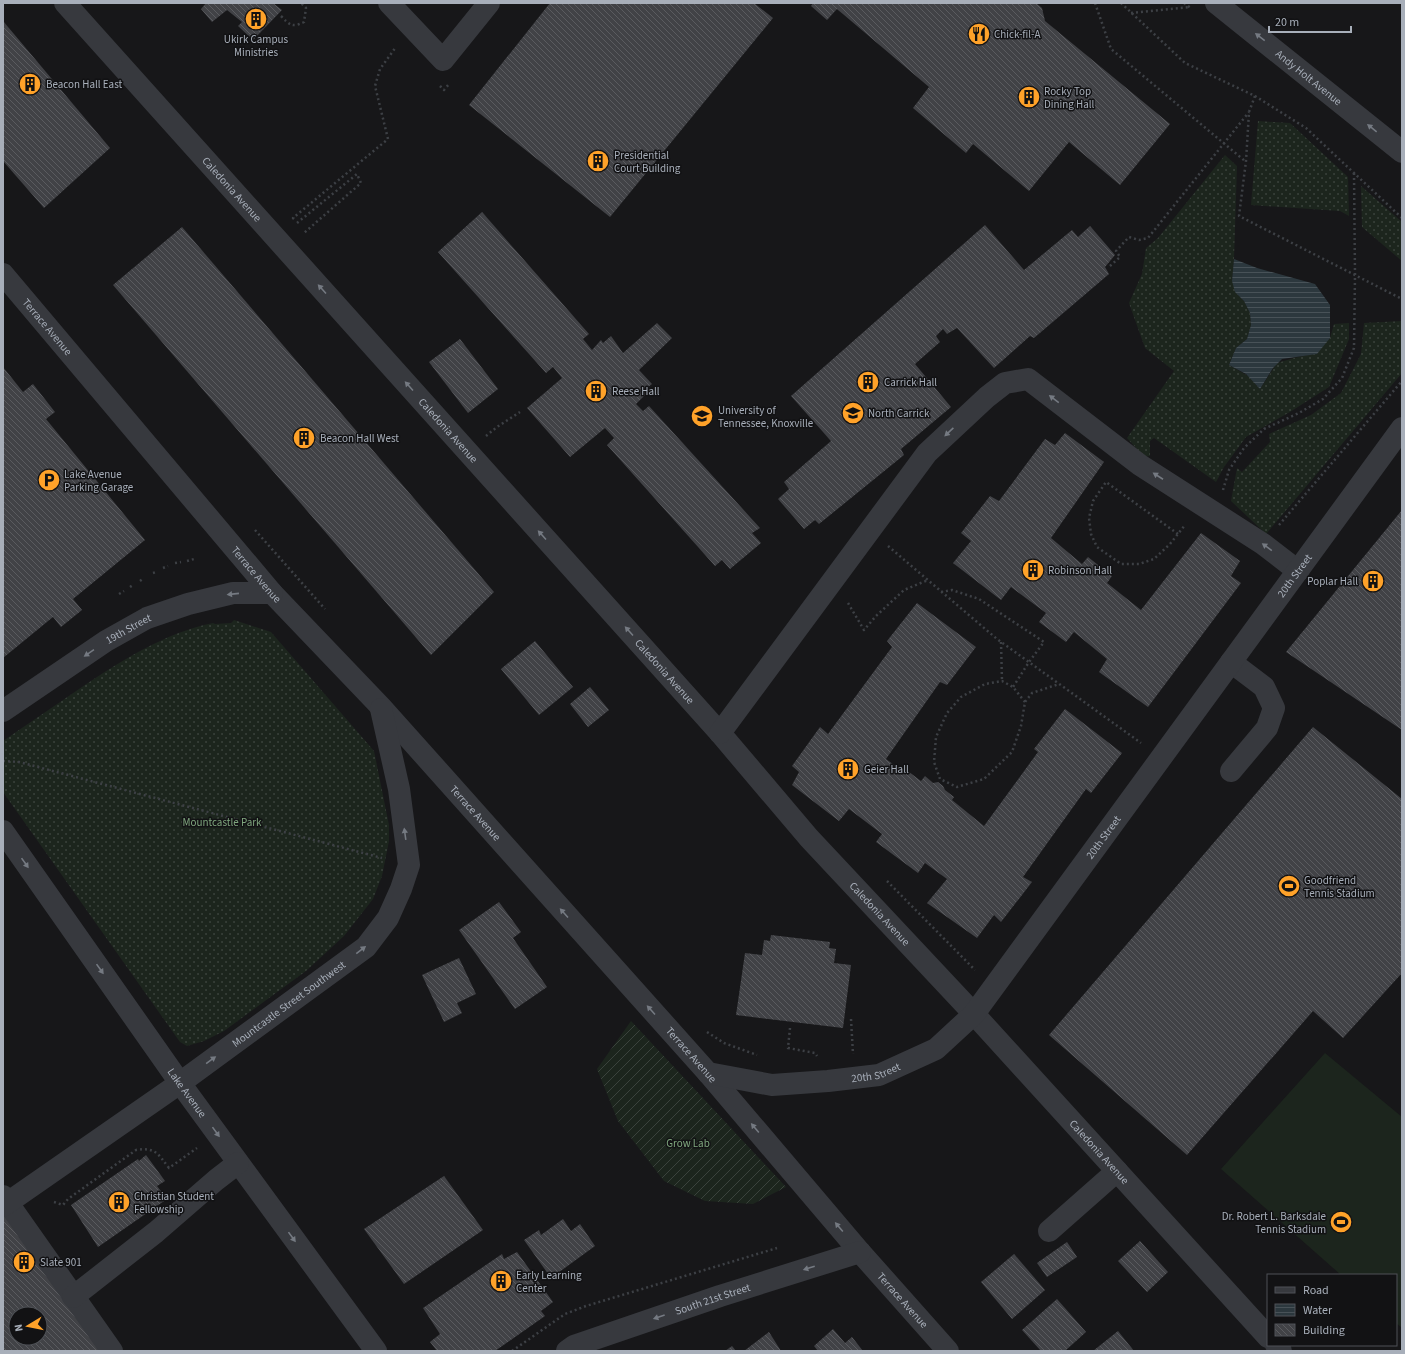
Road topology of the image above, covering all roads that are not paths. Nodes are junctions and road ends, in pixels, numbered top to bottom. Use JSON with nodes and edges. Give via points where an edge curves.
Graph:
{"nodes":[{"id":1,"x":65,"y":3,"type":"edge"},
{"id":2,"x":388,"y":3,"type":"edge"},
{"id":3,"x":489,"y":3,"type":"edge"},
{"id":4,"x":1217,"y":3,"type":"edge"},
{"id":5,"x":1402,"y":152,"type":"edge"},
{"id":6,"x":5,"y":280,"type":"edge"},
{"id":7,"x":1402,"y":428,"type":"edge"},
{"id":8,"x":1298,"y":571,"type":"junction"},
{"id":9,"x":272,"y":593,"type":"junction"},
{"id":10,"x":1231,"y":662,"type":"junction"},
{"id":11,"x":381,"y":708,"type":"junction"},
{"id":12,"x":3,"y":711,"type":"edge"},
{"id":13,"x":720,"y":733,"type":"junction"},
{"id":14,"x":1231,"y":771,"type":"dead end"},
{"id":15,"x":3,"y":831,"type":"edge"},
{"id":16,"x":974,"y":1014,"type":"junction"},
{"id":17,"x":708,"y":1073,"type":"junction"},
{"id":18,"x":180,"y":1083,"type":"junction"},
{"id":19,"x":238,"y":1163,"type":"junction"},
{"id":20,"x":1117,"y":1171,"type":"junction"},
{"id":21,"x":5,"y":1202,"type":"edge"},
{"id":22,"x":1049,"y":1231,"type":"dead end"},
{"id":23,"x":860,"y":1252,"type":"junction"},
{"id":24,"x":73,"y":1297,"type":"junction"},
{"id":25,"x":1267,"y":1336,"type":"edge"},
{"id":26,"x":112,"y":1351,"type":"edge"},
{"id":27,"x":376,"y":1351,"type":"edge"},
{"id":28,"x":567,"y":1351,"type":"edge"},
{"id":29,"x":948,"y":1351,"type":"edge"}],
"edges":[{"from":13,"to":1,"type":"street","name":"Caledonia Avenue","one_way":true},
{"from":2,"to":3,"type":"street","via":[[443,60]]},
{"from":5,"to":4,"type":"street","name":"Andy Holt Avenue","one_way":true},
{"from":6,"to":9,"type":"street","name":"Terrace Avenue"},
{"from":7,"to":8,"type":"street","name":"20th Street"},
{"from":8,"to":10,"type":"street","name":"20th Street"},
{"from":8,"to":13,"type":"street","one_way":true,"via":[[1263,544],[1140,465],[1028,379],[1005,383],[926,453]]},
{"from":9,"to":11,"type":"street","name":"Terrace Avenue"},
{"from":9,"to":12,"type":"street","name":"19th Street","one_way":true,"via":[[233,593],[147,618],[106,641]]},
{"from":10,"to":14,"type":"street","via":[[1264,687],[1274,708],[1267,728]]},
{"from":10,"to":16,"type":"street","name":"20th Street"},
{"from":17,"to":11,"type":"street","name":"Terrace Avenue","one_way":true},
{"from":18,"to":11,"type":"street","name":"Mountcastle Street Southwest","one_way":true,"via":[[366,947],[388,918],[409,865],[399,789]]},
{"from":13,"to":16,"type":"street","name":"Caledonia Avenue","via":[[809,838]]},
{"from":15,"to":18,"type":"street","name":"Lake Avenue","one_way":true},
{"from":16,"to":17,"type":"street","name":"20th Street","via":[[936,1049],[879,1075],[772,1084]]},
{"from":16,"to":20,"type":"street","name":"Caledonia Avenue"},
{"from":23,"to":17,"type":"street","name":"Terrace Avenue","one_way":true},
{"from":18,"to":19,"type":"street","name":"Lake Avenue","one_way":true},
{"from":18,"to":21,"type":"street","name":"Mountcastle Street Southwest"},
{"from":19,"to":24,"type":"street"},
{"from":19,"to":27,"type":"street","name":"Lake Avenue","one_way":true},
{"from":20,"to":22,"type":"street"},
{"from":20,"to":25,"type":"street","name":"Caledonia Avenue"},
{"from":21,"to":24,"type":"street"},
{"from":23,"to":28,"type":"street","name":"South 21st Street","one_way":true,"via":[[720,1296],[574,1346]]},
{"from":23,"to":29,"type":"street","name":"Terrace Avenue"},
{"from":24,"to":26,"type":"street"}]}
